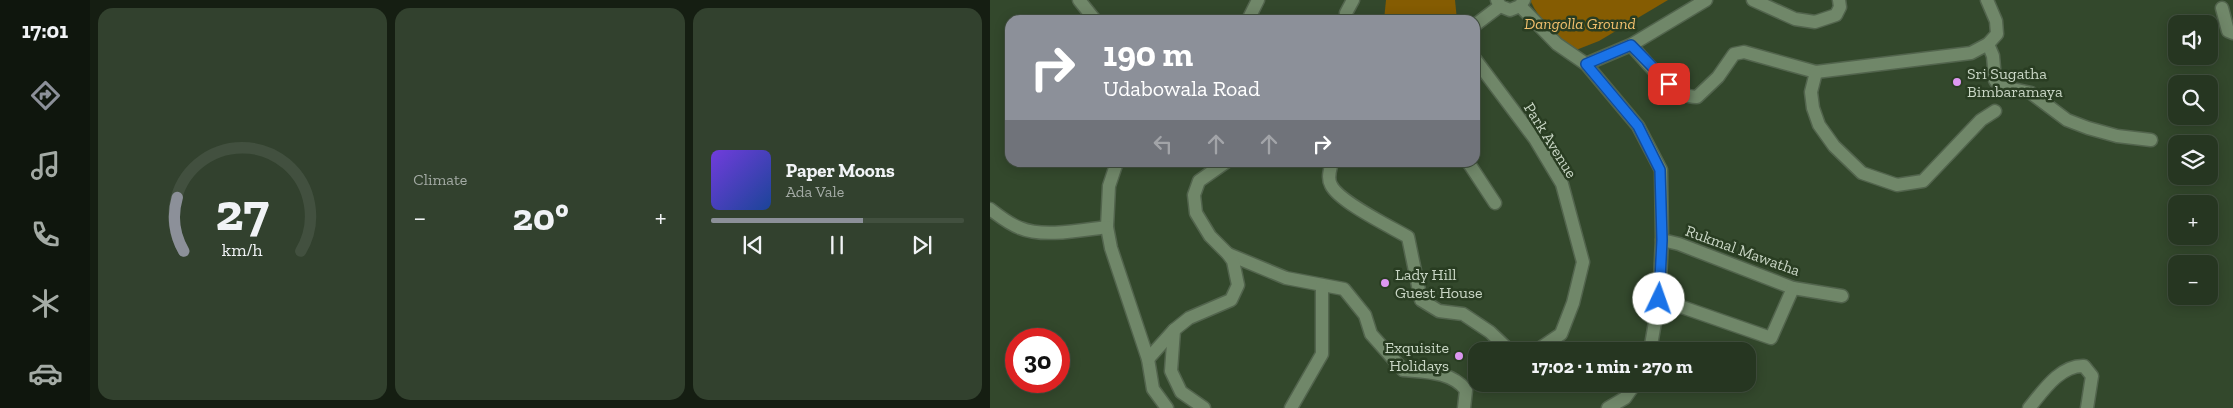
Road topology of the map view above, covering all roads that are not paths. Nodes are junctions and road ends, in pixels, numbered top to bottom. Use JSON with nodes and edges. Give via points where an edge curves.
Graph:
{"nodes":[{"id":1,"x":1079,"y":0,"type":"edge"},
{"id":2,"x":1258,"y":0,"type":"edge"},
{"id":3,"x":1353,"y":0,"type":"edge"},
{"id":4,"x":1706,"y":0,"type":"edge"},
{"id":5,"x":1753,"y":0,"type":"edge"},
{"id":6,"x":1839,"y":0,"type":"edge"},
{"id":7,"x":1986,"y":0,"type":"edge"},
{"id":8,"x":1498,"y":3,"type":"edge"},
{"id":9,"x":1522,"y":3,"type":"edge"},
{"id":10,"x":2222,"y":8,"type":"dead end"},
{"id":11,"x":1091,"y":15,"type":"edge"},
{"id":12,"x":1250,"y":15,"type":"edge"},
{"id":13,"x":1346,"y":15,"type":"edge"},
{"id":14,"x":1480,"y":20,"type":"edge"},
{"id":15,"x":2233,"y":33,"type":"edge"},
{"id":16,"x":1988,"y":44,"type":"junction"},
{"id":17,"x":1631,"y":45,"type":"junction"},
{"id":18,"x":1586,"y":64,"type":"junction"},
{"id":19,"x":1480,"y":66,"type":"edge"},
{"id":20,"x":1816,"y":72,"type":"junction"},
{"id":21,"x":1995,"y":111,"type":"dead end"},
{"id":22,"x":2151,"y":140,"type":"dead end"},
{"id":23,"x":1115,"y":167,"type":"edge"},
{"id":24,"x":1219,"y":167,"type":"edge"},
{"id":25,"x":1331,"y":167,"type":"edge"},
{"id":26,"x":1471,"y":167,"type":"edge"},
{"id":27,"x":1495,"y":203,"type":"dead end"},
{"id":28,"x":990,"y":209,"type":"edge"},
{"id":29,"x":1107,"y":227,"type":"junction"},
{"id":30,"x":1662,"y":240,"type":"junction"},
{"id":31,"x":1228,"y":254,"type":"junction"},
{"id":32,"x":1322,"y":285,"type":"junction"},
{"id":33,"x":1793,"y":288,"type":"junction"},
{"id":34,"x":1842,"y":296,"type":"dead end"},
{"id":35,"x":1659,"y":299,"type":"junction"},
{"id":36,"x":1174,"y":330,"type":"junction"},
{"id":37,"x":1501,"y":342,"type":"edge"},
{"id":38,"x":1549,"y":342,"type":"edge"},
{"id":39,"x":1652,"y":342,"type":"edge"},
{"id":40,"x":1148,"y":359,"type":"junction"},
{"id":41,"x":1630,"y":392,"type":"edge"},
{"id":42,"x":1167,"y":408,"type":"edge"},
{"id":43,"x":1204,"y":408,"type":"edge"},
{"id":44,"x":1290,"y":408,"type":"edge"},
{"id":45,"x":1464,"y":408,"type":"edge"},
{"id":46,"x":1608,"y":408,"type":"edge"},
{"id":47,"x":2029,"y":408,"type":"edge"},
{"id":48,"x":2087,"y":408,"type":"edge"}],
"edges":[{"from":1,"to":11,"type":"street"},
{"from":2,"to":12,"type":"street"},
{"from":3,"to":13,"type":"street"},
{"from":4,"to":17,"type":"street"},
{"from":5,"to":6,"type":"street","via":[[1795,19],[1815,22],[1836,15]]},
{"from":7,"to":16,"type":"street","via":[[1996,21],[1997,34]]},
{"from":8,"to":9,"type":"street","via":[[1510,10]]},
{"from":8,"to":14,"type":"street"},
{"from":9,"to":18,"type":"street","via":[[1557,44]]},
{"from":10,"to":15,"type":"street","via":[[2228,31]]},
{"from":16,"to":20,"type":"street","via":[[1971,53]]},
{"from":16,"to":22,"type":"street","via":[[1993,56],[1994,80],[1999,86],[2031,93],[2068,120],[2088,128]]},
{"from":17,"to":18,"type":"street"},
{"from":17,"to":20,"type":"street","via":[[1658,74],[1688,98],[1697,97],[1718,77],[1734,54],[1744,52]]},
{"from":18,"to":30,"type":"street","via":[[1638,126],[1660,170]]},
{"from":19,"to":38,"type":"street","name":"Park Avenue","via":[[1535,139],[1562,184],[1583,262],[1561,334]]},
{"from":20,"to":21,"type":"street","via":[[1811,92],[1813,108],[1819,125],[1834,146],[1862,173],[1898,185],[1923,181],[1981,120]]},
{"from":23,"to":29,"type":"street","via":[[1109,186]]},
{"from":24,"to":31,"type":"street","via":[[1200,181],[1194,195],[1196,213],[1210,236]]},
{"from":25,"to":37,"type":"street","via":[[1331,187],[1360,211],[1408,237],[1420,300],[1439,311],[1463,314]]},
{"from":26,"to":27,"type":"street"},
{"from":28,"to":29,"type":"street","via":[[1022,229],[1051,233]]},
{"from":29,"to":40,"type":"street"},
{"from":30,"to":33,"type":"street","name":"Rukmal Mawatha"},
{"from":30,"to":35,"type":"street"},
{"from":31,"to":32,"type":"street","via":[[1286,278]]},
{"from":31,"to":36,"type":"street","via":[[1238,285],[1231,300],[1189,318]]},
{"from":32,"to":44,"type":"street","via":[[1322,354]]},
{"from":32,"to":45,"type":"street","via":[[1344,289],[1365,315],[1371,334],[1403,370],[1440,374],[1460,382],[1466,390]]},
{"from":33,"to":34,"type":"street","name":"Rukmal Mawatha"},
{"from":33,"to":35,"type":"street","via":[[1771,338]]},
{"from":35,"to":39,"type":"street"},
{"from":36,"to":40,"type":"street"},
{"from":36,"to":43,"type":"street","via":[[1172,372],[1181,392]]},
{"from":40,"to":42,"type":"street","via":[[1153,389]]},
{"from":41,"to":46,"type":"street","via":[[1626,398]]},
{"from":47,"to":48,"type":"street","via":[[2048,384],[2068,369],[2084,366],[2092,376]]}]}
